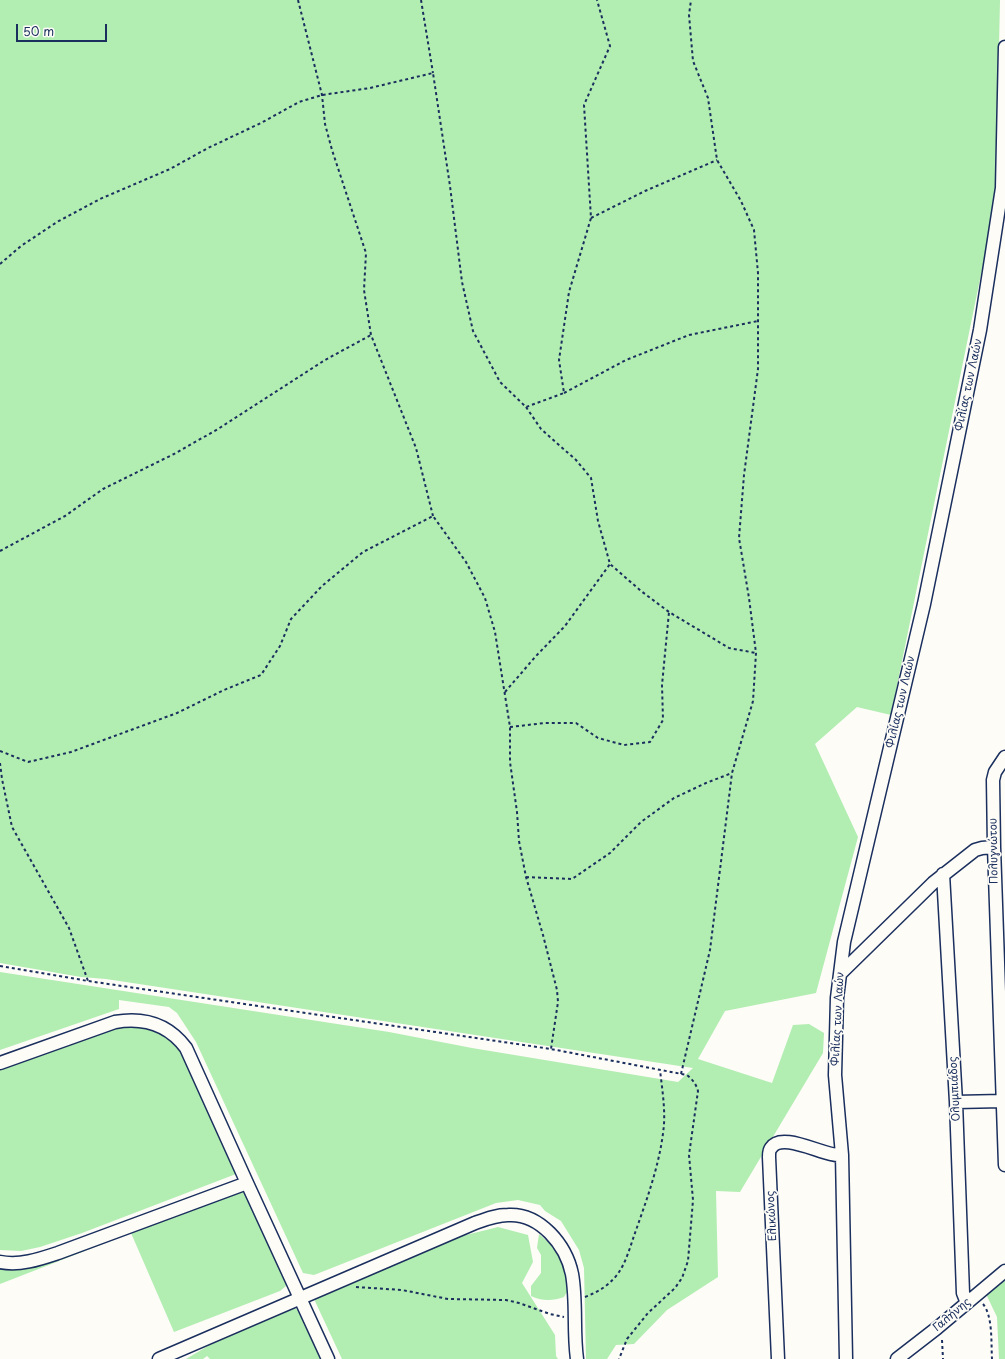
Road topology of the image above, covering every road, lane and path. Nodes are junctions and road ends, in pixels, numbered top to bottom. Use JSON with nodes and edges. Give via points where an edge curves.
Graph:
{"nodes":[{"id":1,"x":298,"y":0,"type":"edge"},
{"id":2,"x":421,"y":0,"type":"edge"},
{"id":3,"x":597,"y":0,"type":"edge"},
{"id":4,"x":691,"y":0,"type":"edge"},
{"id":5,"x":1005,"y":47,"type":"edge"},
{"id":6,"x":433,"y":73,"type":"junction"},
{"id":7,"x":322,"y":95,"type":"junction"},
{"id":8,"x":717,"y":160,"type":"junction"},
{"id":9,"x":591,"y":218,"type":"junction"},
{"id":10,"x":0,"y":264,"type":"edge"},
{"id":11,"x":758,"y":321,"type":"junction"},
{"id":12,"x":371,"y":335,"type":"junction"},
{"id":13,"x":564,"y":393,"type":"junction"},
{"id":14,"x":526,"y":407,"type":"junction"},
{"id":15,"x":433,"y":516,"type":"junction"},
{"id":16,"x":0,"y":551,"type":"edge"},
{"id":17,"x":610,"y":564,"type":"junction"},
{"id":18,"x":669,"y":612,"type":"junction"},
{"id":19,"x":756,"y":653,"type":"junction"},
{"id":20,"x":505,"y":692,"type":"junction"},
{"id":21,"x":510,"y":726,"type":"junction"},
{"id":22,"x":0,"y":751,"type":"edge"},
{"id":23,"x":1005,"y":757,"type":"edge"},
{"id":24,"x":0,"y":763,"type":"edge"},
{"id":25,"x":732,"y":773,"type":"junction"},
{"id":26,"x":994,"y":847,"type":"junction"},
{"id":27,"x":943,"y":874,"type":"junction"},
{"id":28,"x":526,"y":877,"type":"junction"},
{"id":29,"x":0,"y":966,"type":"edge"},
{"id":30,"x":840,"y":974,"type":"junction"},
{"id":31,"x":88,"y":981,"type":"junction"},
{"id":32,"x":551,"y":1049,"type":"junction"},
{"id":33,"x":0,"y":1063,"type":"edge"},
{"id":34,"x":660,"y":1070,"type":"junction"},
{"id":35,"x":681,"y":1074,"type":"junction"},
{"id":36,"x":1002,"y":1101,"type":"junction"},
{"id":37,"x":956,"y":1102,"type":"junction"},
{"id":38,"x":842,"y":1155,"type":"junction"},
{"id":39,"x":1005,"y":1165,"type":"edge"},
{"id":40,"x":247,"y":1183,"type":"junction"},
{"id":41,"x":0,"y":1262,"type":"edge"},
{"id":42,"x":1005,"y":1271,"type":"edge"},
{"id":43,"x":344,"y":1279,"type":"junction"},
{"id":44,"x":299,"y":1298,"type":"junction"},
{"id":45,"x":574,"y":1299,"type":"junction"},
{"id":46,"x":972,"y":1299,"type":"junction"},
{"id":47,"x":575,"y":1317,"type":"junction"},
{"id":48,"x":937,"y":1328,"type":"junction"},
{"id":49,"x":159,"y":1359,"type":"edge"},
{"id":50,"x":328,"y":1359,"type":"edge"},
{"id":51,"x":577,"y":1359,"type":"edge"},
{"id":52,"x":619,"y":1359,"type":"edge"},
{"id":53,"x":778,"y":1359,"type":"edge"},
{"id":54,"x":846,"y":1359,"type":"edge"},
{"id":55,"x":897,"y":1359,"type":"edge"},
{"id":56,"x":943,"y":1359,"type":"edge"},
{"id":57,"x":992,"y":1359,"type":"edge"}],
"edges":[{"from":1,"to":7,"type":"path"},
{"from":2,"to":6,"type":"path"},
{"from":3,"to":9,"type":"path","via":[[610,46],[584,105]]},
{"from":4,"to":8,"type":"path","via":[[689,15],[693,61],[708,98]]},
{"from":5,"to":30,"type":"street","name":"Φιλίας των Λαών","via":[[1002,188],[980,330],[924,604],[844,942]]},
{"from":6,"to":7,"type":"path","via":[[370,88]]},
{"from":6,"to":14,"type":"path","via":[[462,282],[473,331],[500,382]]},
{"from":7,"to":10,"type":"path","via":[[299,102],[170,169],[100,199],[57,222],[21,246]]},
{"from":7,"to":12,"type":"path","via":[[325,124],[332,150],[366,252],[364,290]]},
{"from":8,"to":9,"type":"path","via":[[644,191]]},
{"from":8,"to":11,"type":"path","via":[[741,201],[754,230],[758,273]]},
{"from":9,"to":13,"type":"path","via":[[569,292],[558,360]]},
{"from":11,"to":13,"type":"path","via":[[689,335],[626,360]]},
{"from":11,"to":19,"type":"path","via":[[758,369],[744,475],[739,538]]},
{"from":12,"to":15,"type":"path","via":[[416,448]]},
{"from":12,"to":16,"type":"path","via":[[325,360],[218,429],[103,489],[66,516]]},
{"from":13,"to":14,"type":"path"},
{"from":14,"to":17,"type":"path","via":[[541,429],[576,460],[591,478],[598,521]]},
{"from":15,"to":20,"type":"path","via":[[466,562],[485,598],[495,632]]},
{"from":15,"to":22,"type":"path","via":[[363,552],[322,586],[291,619],[280,646],[261,675],[177,713],[71,752],[28,762]]},
{"from":17,"to":18,"type":"path"},
{"from":17,"to":20,"type":"path","via":[[565,626]]},
{"from":18,"to":19,"type":"path","via":[[729,648]]},
{"from":18,"to":21,"type":"path","via":[[662,685],[663,720],[650,742],[624,745],[598,738],[576,723]]},
{"from":19,"to":25,"type":"path","via":[[753,701]]},
{"from":20,"to":21,"type":"path"},
{"from":21,"to":28,"type":"path","via":[[510,762]]},
{"from":23,"to":26,"type":"street","name":"Πολυγνώτου","via":[[993,780]]},
{"from":24,"to":31,"type":"path","via":[[12,828],[69,928]]},
{"from":25,"to":28,"type":"path","via":[[674,798],[641,822],[610,853],[572,879]]},
{"from":25,"to":35,"type":"path","via":[[710,950]]},
{"from":26,"to":27,"type":"street","via":[[975,850]]},
{"from":26,"to":36,"type":"street","name":"Πολυγνώτου"},
{"from":27,"to":30,"type":"street"},
{"from":27,"to":37,"type":"street","name":"Ολυμπιάδος"},
{"from":28,"to":32,"type":"path","via":[[557,990],[558,1002]]},
{"from":29,"to":31,"type":"path"},
{"from":30,"to":38,"type":"street","name":"Φιλίας των Λαών","via":[[835,1075]]},
{"from":31,"to":32,"type":"path"},
{"from":32,"to":34,"type":"path"},
{"from":33,"to":40,"type":"street","via":[[115,1022],[142,1020],[155,1024],[179,1039],[186,1048]]},
{"from":34,"to":35,"type":"path"},
{"from":34,"to":45,"type":"path","via":[[664,1127],[644,1206],[626,1258],[609,1285],[597,1293]]},
{"from":35,"to":52,"type":"path","via":[[692,1079],[698,1091],[689,1155],[693,1200],[688,1261],[675,1288],[648,1313],[627,1339]]},
{"from":36,"to":37,"type":"street"},
{"from":36,"to":39,"type":"street","name":"Πολυγνώτου"},
{"from":37,"to":46,"type":"street","name":"Ολυμπιάδος","via":[[963,1293]]},
{"from":38,"to":53,"type":"street","name":"Ελικώνος","via":[[832,1155],[794,1143],[777,1143],[770,1150]]},
{"from":38,"to":54,"type":"street","name":"Φιλίας των Λαών"},
{"from":40,"to":41,"type":"street","via":[[38,1260],[20,1263]]},
{"from":40,"to":44,"type":"street"},
{"from":42,"to":46,"type":"street","name":"Γαλήνης"},
{"from":43,"to":44,"type":"street"},
{"from":43,"to":45,"type":"street","via":[[475,1223],[509,1214],[538,1223],[555,1239],[567,1257],[572,1274]]},
{"from":43,"to":47,"type":"path","via":[[356,1287],[402,1290],[448,1299],[506,1300],[550,1314]]},
{"from":44,"to":49,"type":"street"},
{"from":44,"to":50,"type":"street"},
{"from":45,"to":47,"type":"street"},
{"from":46,"to":48,"type":"street","name":"Γαλήνης"},
{"from":46,"to":57,"type":"path","via":[[986,1308],[989,1317]]},
{"from":47,"to":51,"type":"street"},
{"from":48,"to":55,"type":"street","name":"Γαλήνης"},
{"from":48,"to":56,"type":"path","via":[[942,1338]]}]}
